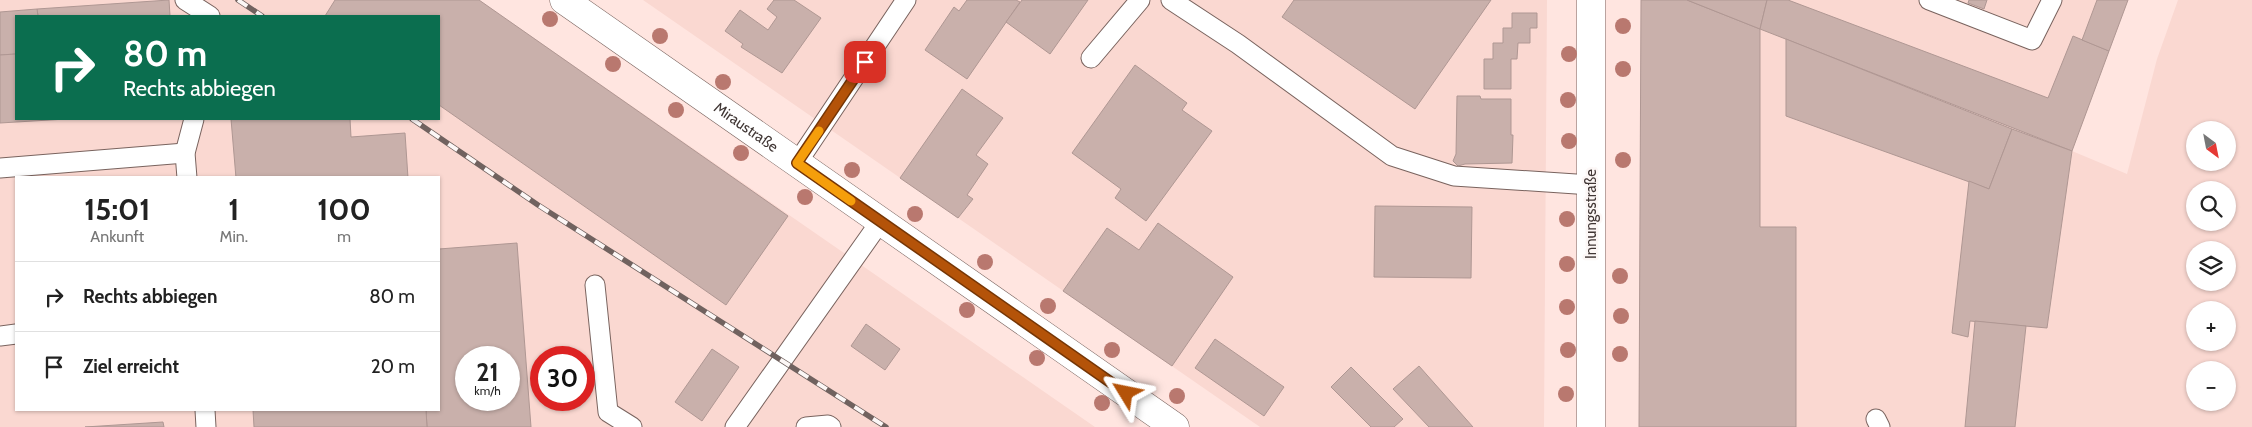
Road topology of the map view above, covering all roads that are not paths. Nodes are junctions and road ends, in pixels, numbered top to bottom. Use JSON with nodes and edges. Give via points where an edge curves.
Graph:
{"nodes":[{"id":1,"x":185,"y":0,"type":"edge"},
{"id":2,"x":564,"y":0,"type":"edge"},
{"id":3,"x":906,"y":0,"type":"edge"},
{"id":4,"x":1140,"y":0,"type":"edge"},
{"id":5,"x":1171,"y":0,"type":"edge"},
{"id":6,"x":1591,"y":0,"type":"edge"},
{"id":7,"x":1929,"y":0,"type":"edge"},
{"id":8,"x":2052,"y":0,"type":"edge"},
{"id":9,"x":208,"y":15,"type":"edge"},
{"id":10,"x":1091,"y":58,"type":"dead end"},
{"id":11,"x":194,"y":120,"type":"edge"},
{"id":12,"x":185,"y":153,"type":"junction"},
{"id":13,"x":797,"y":163,"type":"junction"},
{"id":14,"x":0,"y":168,"type":"edge"},
{"id":15,"x":187,"y":176,"type":"edge"},
{"id":16,"x":1591,"y":185,"type":"junction"},
{"id":17,"x":880,"y":222,"type":"junction"},
{"id":18,"x":595,"y":285,"type":"dead end"},
{"id":19,"x":15,"y":334,"type":"edge"},
{"id":20,"x":0,"y":336,"type":"edge"},
{"id":21,"x":205,"y":411,"type":"edge"},
{"id":22,"x":206,"y":427,"type":"edge"},
{"id":23,"x":632,"y":427,"type":"edge"},
{"id":24,"x":734,"y":427,"type":"edge"},
{"id":25,"x":806,"y":427,"type":"edge"},
{"id":26,"x":832,"y":427,"type":"edge"},
{"id":27,"x":1175,"y":427,"type":"edge"},
{"id":28,"x":1590,"y":427,"type":"edge"}],
"edges":[{"from":1,"to":9,"type":"lane"},
{"from":2,"to":13,"type":"street","name":"Miraustraße"},
{"from":3,"to":13,"type":"lane"},
{"from":4,"to":10,"type":"lane"},
{"from":5,"to":16,"type":"lane","via":[[1238,44],[1392,156],[1454,176]]},
{"from":6,"to":16,"type":"street","name":"Innungsstraße"},
{"from":7,"to":8,"type":"lane","via":[[2032,40]]},
{"from":11,"to":12,"type":"lane"},
{"from":12,"to":14,"type":"lane"},
{"from":12,"to":15,"type":"lane"},
{"from":13,"to":17,"type":"street","name":"Miraustraße"},
{"from":16,"to":28,"type":"street","name":"Innungsstraße"},
{"from":17,"to":24,"type":"lane"},
{"from":17,"to":27,"type":"street","name":"Miraustraße"},
{"from":18,"to":23,"type":"lane","via":[[608,412]]},
{"from":19,"to":20,"type":"lane"},
{"from":21,"to":22,"type":"lane"},
{"from":25,"to":26,"type":"lane"}]}
